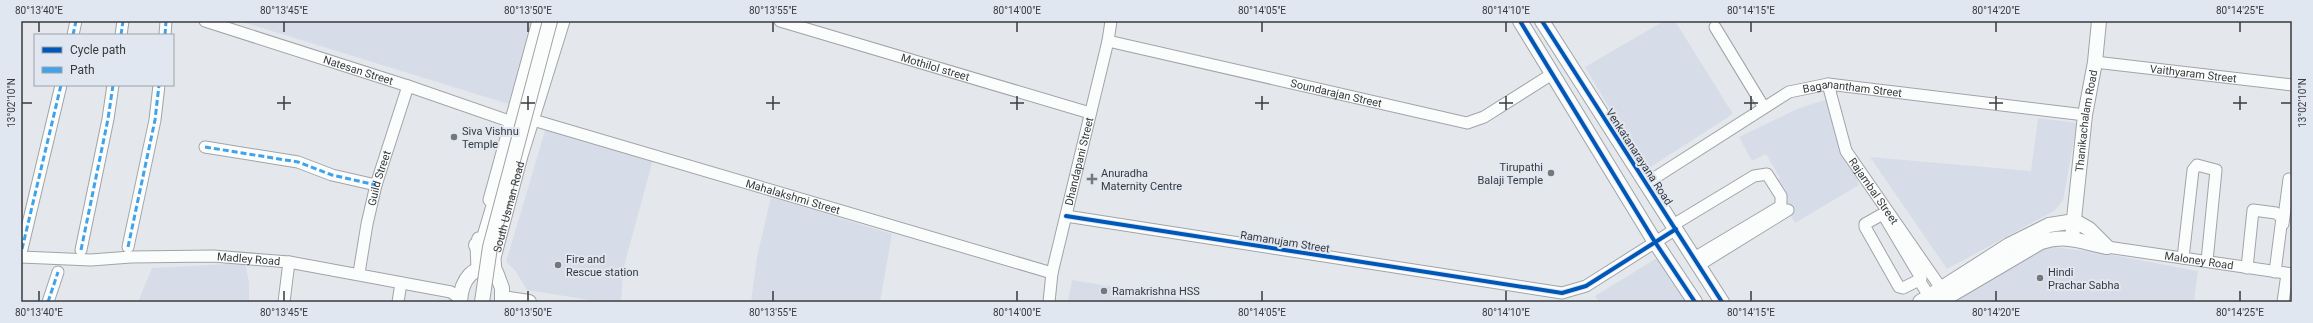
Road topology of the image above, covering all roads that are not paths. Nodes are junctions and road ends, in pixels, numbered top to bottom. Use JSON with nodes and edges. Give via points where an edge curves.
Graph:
{"nodes":[{"id":1,"x":76,"y":21,"type":"edge"},
{"id":2,"x":123,"y":21,"type":"edge"},
{"id":3,"x":166,"y":21,"type":"edge"},
{"id":4,"x":205,"y":21,"type":"edge"},
{"id":5,"x":538,"y":21,"type":"edge"},
{"id":6,"x":545,"y":21,"type":"edge"},
{"id":7,"x":550,"y":21,"type":"edge"},
{"id":8,"x":564,"y":21,"type":"edge"},
{"id":9,"x":780,"y":21,"type":"edge"},
{"id":10,"x":1111,"y":21,"type":"edge"},
{"id":11,"x":1520,"y":21,"type":"edge"},
{"id":12,"x":1542,"y":21,"type":"edge"},
{"id":13,"x":2099,"y":21,"type":"edge"},
{"id":14,"x":1715,"y":27,"type":"dead end"},
{"id":15,"x":73,"y":34,"type":"edge"},
{"id":16,"x":121,"y":34,"type":"edge"},
{"id":17,"x":165,"y":34,"type":"edge"},
{"id":18,"x":1108,"y":40,"type":"junction"},
{"id":19,"x":2095,"y":62,"type":"junction"},
{"id":20,"x":1552,"y":74,"type":"junction"},
{"id":21,"x":1828,"y":84,"type":"junction"},
{"id":22,"x":2292,"y":85,"type":"edge"},
{"id":23,"x":61,"y":86,"type":"edge"},
{"id":24,"x":113,"y":86,"type":"edge"},
{"id":25,"x":159,"y":86,"type":"edge"},
{"id":26,"x":408,"y":86,"type":"junction"},
{"id":27,"x":1763,"y":106,"type":"junction"},
{"id":28,"x":1090,"y":112,"type":"junction"},
{"id":29,"x":2085,"y":114,"type":"junction"},
{"id":30,"x":533,"y":120,"type":"junction"},
{"id":31,"x":512,"y":122,"type":"junction"},
{"id":32,"x":205,"y":147,"type":"dead end"},
{"id":33,"x":2292,"y":179,"type":"edge"},
{"id":34,"x":1645,"y":184,"type":"junction"},
{"id":35,"x":376,"y":185,"type":"junction"},
{"id":36,"x":1788,"y":210,"type":"dead end"},
{"id":37,"x":1886,"y":214,"type":"junction"},
{"id":38,"x":1066,"y":216,"type":"junction"},
{"id":39,"x":2075,"y":221,"type":"junction"},
{"id":40,"x":1674,"y":227,"type":"junction"},
{"id":41,"x":2072,"y":238,"type":"junction"},
{"id":42,"x":1655,"y":242,"type":"junction"},
{"id":43,"x":476,"y":245,"type":"junction"},
{"id":44,"x":2107,"y":246,"type":"junction"},
{"id":45,"x":128,"y":247,"type":"dead end"},
{"id":46,"x":81,"y":250,"type":"dead end"},
{"id":47,"x":21,"y":253,"type":"edge"},
{"id":48,"x":2183,"y":258,"type":"junction"},
{"id":49,"x":2207,"y":261,"type":"junction"},
{"id":50,"x":289,"y":262,"type":"junction"},
{"id":51,"x":1696,"y":262,"type":"junction"},
{"id":52,"x":2247,"y":268,"type":"junction"},
{"id":53,"x":477,"y":269,"type":"junction"},
{"id":54,"x":58,"y":272,"type":"dead end"},
{"id":55,"x":496,"y":272,"type":"junction"},
{"id":56,"x":359,"y":273,"type":"junction"},
{"id":57,"x":1052,"y":273,"type":"junction"},
{"id":58,"x":2283,"y":273,"type":"edge"},
{"id":59,"x":1919,"y":280,"type":"junction"},
{"id":60,"x":401,"y":283,"type":"junction"},
{"id":61,"x":1932,"y":297,"type":"edge"},
{"id":62,"x":460,"y":300,"type":"edge"},
{"id":63,"x":502,"y":300,"type":"edge"},
{"id":64,"x":48,"y":302,"type":"edge"},
{"id":65,"x":284,"y":302,"type":"edge"},
{"id":66,"x":398,"y":302,"type":"edge"},
{"id":67,"x":482,"y":302,"type":"edge"},
{"id":68,"x":529,"y":302,"type":"edge"},
{"id":69,"x":1049,"y":302,"type":"edge"},
{"id":70,"x":1695,"y":302,"type":"edge"},
{"id":71,"x":1722,"y":302,"type":"edge"},
{"id":72,"x":2283,"y":302,"type":"edge"}],
"edges":[{"from":1,"to":15,"type":"street"},
{"from":2,"to":16,"type":"street"},
{"from":3,"to":17,"type":"street"},
{"from":4,"to":26,"type":"street","name":"Natesan Street"},
{"from":5,"to":31,"type":"street","name":"South Usman Road"},
{"from":6,"to":43,"type":"main road","via":[[483,241]]},
{"from":7,"to":67,"type":"main road","name":"South Usman Road","bridge":true,"via":[[490,247]]},
{"from":8,"to":30,"type":"street","name":"South Usman Road"},
{"from":9,"to":28,"type":"street","name":"Mothilol street"},
{"from":10,"to":18,"type":"street","name":"Dhandapani Street"},
{"from":11,"to":20,"type":"main road"},
{"from":12,"to":34,"type":"main road","name":"Venkatanarayana Road"},
{"from":13,"to":19,"type":"main road","name":"Thanikachalam Road"},
{"from":14,"to":27,"type":"street"},
{"from":18,"to":20,"type":"street","name":"Soundarajan Street","via":[[1467,123],[1484,117]]},
{"from":18,"to":28,"type":"street","name":"Dhandapani Street"},
{"from":19,"to":22,"type":"street","name":"Vaithyaram Street"},
{"from":19,"to":29,"type":"main road","name":"Thanikachalam Road"},
{"from":20,"to":42,"type":"main road"},
{"from":21,"to":27,"type":"street","name":"Baganantham Street","via":[[1789,92]]},
{"from":21,"to":29,"type":"street","name":"Baganantham Street"},
{"from":21,"to":37,"type":"street","name":"Rajambal Street","via":[[1846,151]]},
{"from":23,"to":47,"type":"street"},
{"from":24,"to":46,"type":"street"},
{"from":25,"to":45,"type":"street","via":[[155,120]]},
{"from":26,"to":31,"type":"street","name":"Natesan Street"},
{"from":26,"to":35,"type":"street","name":"Guild Street"},
{"from":27,"to":34,"type":"street","name":"Baganantham Street"},
{"from":28,"to":38,"type":"street","name":"Dhandapani Street"},
{"from":29,"to":39,"type":"main road","name":"Thanikachalam Road"},
{"from":30,"to":55,"type":"street","name":"South Usman Road","via":[[496,258]]},
{"from":30,"to":57,"type":"street","name":"Mahalakshmi Street"},
{"from":31,"to":43,"type":"street","name":"South Usman Road"},
{"from":32,"to":35,"type":"street","via":[[298,162],[332,175]]},
{"from":33,"to":58,"type":"street","via":[[2289,179],[2286,192]]},
{"from":34,"to":40,"type":"main road","name":"Venkatanarayana Road"},
{"from":35,"to":56,"type":"street","name":"Guild Street"},
{"from":36,"to":51,"type":"street"},
{"from":37,"to":59,"type":"street","via":[[1922,278]]},
{"from":37,"to":59,"type":"street","via":[[1865,224],[1865,227],[1899,288]]},
{"from":37,"to":61,"type":"street","name":"Rajambal Street"},
{"from":38,"to":42,"type":"street","name":"Ramanujam Street","via":[[1562,293],[1586,286]]},
{"from":38,"to":57,"type":"street","name":"Dhandapani Street"},
{"from":39,"to":41,"type":"main road"},
{"from":39,"to":44,"type":"main road","via":[[2089,229]]},
{"from":39,"to":61,"type":"main road","via":[[2049,225],[2009,245]]},
{"from":40,"to":42,"type":"street","name":"Ramanujam Street"},
{"from":40,"to":51,"type":"main road","name":"Venkatanarayana Road"},
{"from":40,"to":51,"type":"street","name":"Ramanujam Street","via":[[1754,176],[1767,174],[1781,196],[1781,206]]},
{"from":41,"to":44,"type":"main road","name":"Maloney Road"},
{"from":41,"to":61,"type":"main road","via":[[2054,238],[2041,242]]},
{"from":42,"to":70,"type":"main road"},
{"from":43,"to":53,"type":"street","name":"South Usman Road"},
{"from":44,"to":48,"type":"street","name":"Maloney Road"},
{"from":47,"to":50,"type":"street","name":"Madley Road","via":[[33,259],[213,256]]},
{"from":48,"to":49,"type":"street","name":"Maloney Road"},
{"from":48,"to":49,"type":"street","via":[[2193,170],[2197,165],[2216,170]]},
{"from":49,"to":52,"type":"street","name":"Maloney Road"},
{"from":50,"to":56,"type":"street","name":"Madley Road"},
{"from":50,"to":65,"type":"street"},
{"from":51,"to":71,"type":"main road","name":"Venkatanarayana Road"},
{"from":52,"to":58,"type":"street","name":"Maloney Road"},
{"from":52,"to":58,"type":"street","via":[[2253,210],[2276,213],[2282,218]]},
{"from":53,"to":55,"type":"main road","via":[[487,268]]},
{"from":53,"to":62,"type":"main road","via":[[463,286]]},
{"from":54,"to":64,"type":"street"},
{"from":55,"to":63,"type":"main road","name":"South Usman Road","via":[[502,288]]},
{"from":56,"to":60,"type":"street","name":"Madley Road"},
{"from":57,"to":69,"type":"street","name":"Dhandapani Street"},
{"from":58,"to":72,"type":"street"},
{"from":59,"to":61,"type":"street"},
{"from":60,"to":62,"type":"street","name":"Madley Road","via":[[451,292]]},
{"from":60,"to":66,"type":"street"},
{"from":63,"to":68,"type":"main road"}]}
